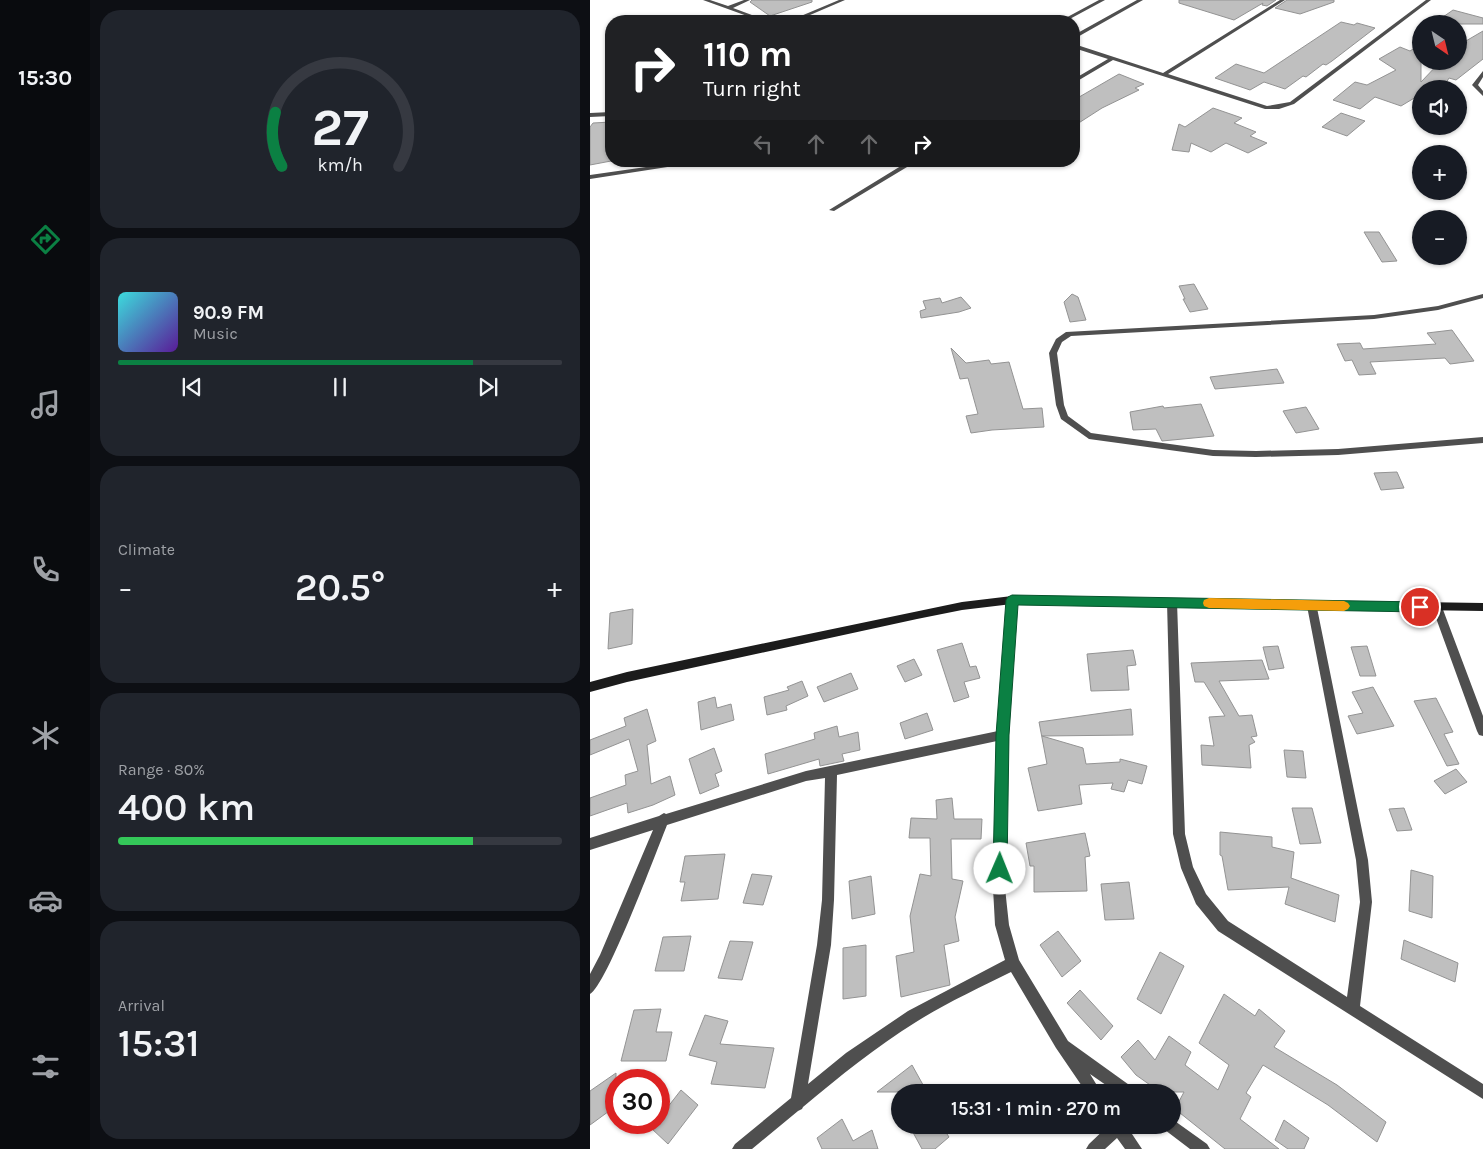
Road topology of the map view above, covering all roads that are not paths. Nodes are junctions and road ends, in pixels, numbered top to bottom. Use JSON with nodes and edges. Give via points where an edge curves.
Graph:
{"nodes":[{"id":1,"x":705,"y":0,"type":"edge"},
{"id":2,"x":748,"y":0,"type":"edge"},
{"id":3,"x":843,"y":0,"type":"edge"},
{"id":4,"x":1103,"y":0,"type":"edge"},
{"id":5,"x":1141,"y":0,"type":"edge"},
{"id":6,"x":1283,"y":0,"type":"edge"},
{"id":7,"x":1429,"y":0,"type":"edge"},
{"id":8,"x":729,"y":8,"type":"junction"},
{"id":9,"x":748,"y":15,"type":"edge"},
{"id":10,"x":807,"y":15,"type":"edge"},
{"id":11,"x":1074,"y":15,"type":"edge"},
{"id":12,"x":1080,"y":34,"type":"edge"},
{"id":13,"x":1080,"y":48,"type":"edge"},
{"id":14,"x":1111,"y":59,"type":"junction"},
{"id":15,"x":1483,"y":73,"type":"edge"},
{"id":16,"x":1163,"y":75,"type":"junction"},
{"id":17,"x":1080,"y":77,"type":"edge"},
{"id":18,"x":1483,"y":94,"type":"edge"},
{"id":19,"x":605,"y":114,"type":"edge"},
{"id":20,"x":590,"y":115,"type":"edge"},
{"id":21,"x":661,"y":167,"type":"edge"},
{"id":22,"x":904,"y":167,"type":"edge"},
{"id":23,"x":590,"y":177,"type":"edge"},
{"id":24,"x":832,"y":210,"type":"dead end"},
{"id":25,"x":1483,"y":296,"type":"edge"},
{"id":26,"x":1483,"y":440,"type":"edge"},
{"id":27,"x":1012,"y":600,"type":"junction"},
{"id":28,"x":1172,"y":602,"type":"junction"},
{"id":29,"x":1312,"y":606,"type":"junction"},
{"id":30,"x":1438,"y":607,"type":"junction"},
{"id":31,"x":1483,"y":607,"type":"edge"},
{"id":32,"x":590,"y":687,"type":"edge"},
{"id":33,"x":1482,"y":727,"type":"edge"},
{"id":34,"x":1002,"y":735,"type":"junction"},
{"id":35,"x":831,"y":770,"type":"junction"},
{"id":36,"x":664,"y":819,"type":"junction"},
{"id":37,"x":590,"y":844,"type":"edge"},
{"id":38,"x":1013,"y":963,"type":"junction"},
{"id":39,"x":590,"y":987,"type":"edge"},
{"id":40,"x":1353,"y":1008,"type":"junction"},
{"id":41,"x":1061,"y":1043,"type":"junction"},
{"id":42,"x":1089,"y":1084,"type":"edge"},
{"id":43,"x":1116,"y":1084,"type":"edge"},
{"id":44,"x":1483,"y":1092,"type":"edge"},
{"id":45,"x":797,"y":1104,"type":"junction"},
{"id":46,"x":1181,"y":1133,"type":"edge"},
{"id":47,"x":1109,"y":1134,"type":"edge"},
{"id":48,"x":1123,"y":1134,"type":"edge"},
{"id":49,"x":740,"y":1149,"type":"edge"},
{"id":50,"x":1094,"y":1149,"type":"edge"},
{"id":51,"x":1134,"y":1149,"type":"edge"},
{"id":52,"x":1202,"y":1149,"type":"edge"}],
"edges":[{"from":1,"to":8,"type":"street"},
{"from":2,"to":8,"type":"street"},
{"from":3,"to":10,"type":"street"},
{"from":4,"to":11,"type":"street"},
{"from":5,"to":12,"type":"street"},
{"from":6,"to":16,"type":"street"},
{"from":7,"to":16,"type":"street","via":[[1292,103],[1279,107],[1267,108]]},
{"from":8,"to":9,"type":"street"},
{"from":13,"to":14,"type":"street"},
{"from":14,"to":16,"type":"street"},
{"from":14,"to":17,"type":"street"},
{"from":15,"to":18,"type":"street","via":[[1475,85]]},
{"from":19,"to":20,"type":"street"},
{"from":21,"to":23,"type":"street"},
{"from":22,"to":24,"type":"street"},
{"from":25,"to":26,"type":"street","via":[[1438,308],[1374,317],[1069,334],[1059,341],[1053,353],[1064,417],[1088,436],[1204,452],[1256,454],[1338,452]]},
{"from":27,"to":28,"type":"street"},
{"from":27,"to":32,"type":"street","via":[[916,614]]},
{"from":27,"to":34,"type":"street"},
{"from":28,"to":29,"type":"street"},
{"from":28,"to":40,"type":"street","via":[[1179,834],[1187,868],[1201,899],[1223,926]]},
{"from":29,"to":30,"type":"street"},
{"from":29,"to":40,"type":"street","via":[[1362,860],[1366,902]]},
{"from":30,"to":31,"type":"street"},
{"from":30,"to":33,"type":"street"},
{"from":34,"to":35,"type":"street"},
{"from":34,"to":38,"type":"street","via":[[999,888],[1002,925]]},
{"from":35,"to":36,"type":"street"},
{"from":35,"to":45,"type":"street","via":[[824,945]]},
{"from":36,"to":37,"type":"street"},
{"from":36,"to":39,"type":"street","via":[[605,960]]},
{"from":38,"to":41,"type":"street"},
{"from":38,"to":45,"type":"street","via":[[882,1036]]},
{"from":40,"to":44,"type":"street"},
{"from":41,"to":42,"type":"street"},
{"from":41,"to":43,"type":"street"},
{"from":45,"to":49,"type":"street"},
{"from":46,"to":52,"type":"street"},
{"from":47,"to":50,"type":"street"},
{"from":48,"to":51,"type":"street"}]}
